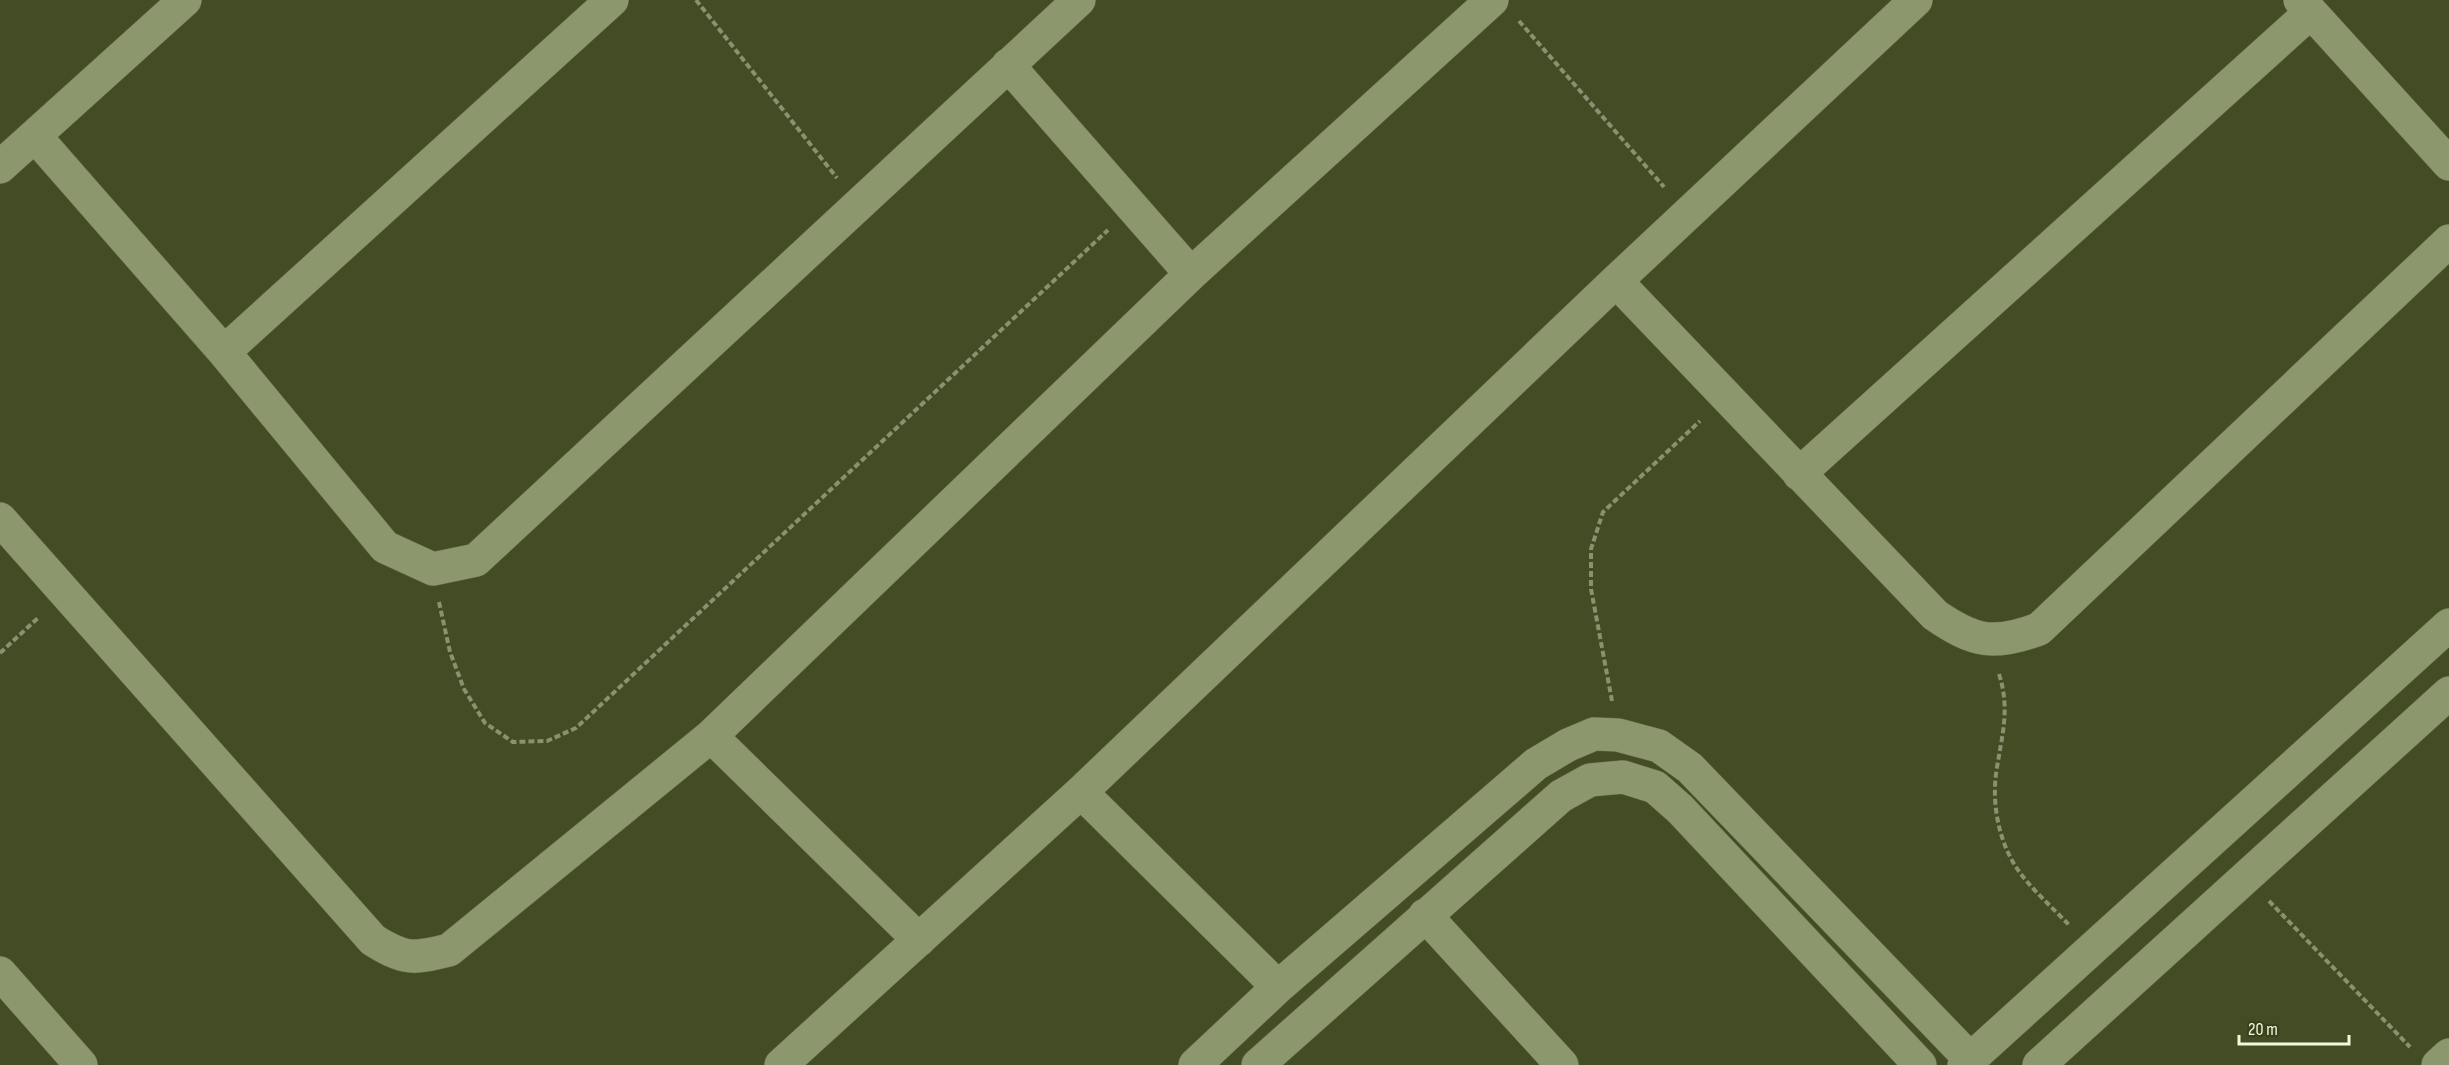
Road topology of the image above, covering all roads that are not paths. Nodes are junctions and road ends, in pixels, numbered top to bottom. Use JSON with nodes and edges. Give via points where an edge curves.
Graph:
{"nodes":[{"id":1,"x":185,"y":0,"type":"edge"},
{"id":2,"x":612,"y":0,"type":"edge"},
{"id":3,"x":1079,"y":0,"type":"edge"},
{"id":4,"x":1916,"y":0,"type":"edge"},
{"id":5,"x":2306,"y":6,"type":"edge"},
{"id":6,"x":1504,"y":9,"type":"edge"},
{"id":7,"x":1008,"y":65,"type":"junction"},
{"id":8,"x":35,"y":136,"type":"junction"},
{"id":9,"x":2449,"y":164,"type":"edge"},
{"id":10,"x":0,"y":168,"type":"edge"},
{"id":11,"x":2449,"y":241,"type":"edge"},
{"id":12,"x":1191,"y":274,"type":"junction"},
{"id":13,"x":1616,"y":281,"type":"junction"},
{"id":14,"x":224,"y":351,"type":"junction"},
{"id":15,"x":1799,"y":474,"type":"junction"},
{"id":16,"x":0,"y":519,"type":"edge"},
{"id":17,"x":2449,"y":625,"type":"edge"},
{"id":18,"x":2449,"y":693,"type":"edge"},
{"id":19,"x":711,"y":736,"type":"junction"},
{"id":20,"x":1081,"y":792,"type":"junction"},
{"id":21,"x":1425,"y":915,"type":"junction"},
{"id":22,"x":2128,"y":918,"type":"junction"},
{"id":23,"x":919,"y":940,"type":"junction"},
{"id":24,"x":2162,"y":953,"type":"junction"},
{"id":25,"x":0,"y":973,"type":"edge"},
{"id":26,"x":1278,"y":987,"type":"junction"},
{"id":27,"x":2449,"y":1055,"type":"edge"},
{"id":28,"x":1967,"y":1062,"type":"edge"},
{"id":29,"x":81,"y":1065,"type":"edge"},
{"id":30,"x":781,"y":1065,"type":"edge"},
{"id":31,"x":1195,"y":1065,"type":"edge"},
{"id":32,"x":1258,"y":1065,"type":"edge"},
{"id":33,"x":1562,"y":1065,"type":"edge"},
{"id":34,"x":1920,"y":1065,"type":"edge"},
{"id":35,"x":2039,"y":1065,"type":"edge"},
{"id":36,"x":2438,"y":1065,"type":"edge"}],
"edges":[{"from":1,"to":8,"type":"street"},
{"from":2,"to":14,"type":"street"},
{"from":3,"to":7,"type":"street"},
{"from":4,"to":13,"type":"street"},
{"from":5,"to":9,"type":"street"},
{"from":5,"to":15,"type":"street"},
{"from":6,"to":12,"type":"street"},
{"from":7,"to":12,"type":"street"},
{"from":7,"to":14,"type":"street","via":[[476,560],[433,569],[385,547]]},
{"from":8,"to":10,"type":"street"},
{"from":8,"to":14,"type":"street"},
{"from":11,"to":15,"type":"street","via":[[2039,629],[2015,638],[1989,640],[1960,632],[1935,615]]},
{"from":12,"to":19,"type":"street"},
{"from":13,"to":15,"type":"street"},
{"from":13,"to":20,"type":"street"},
{"from":16,"to":19,"type":"street","via":[[373,940],[393,953],[417,958],[449,950]]},
{"from":17,"to":22,"type":"street"},
{"from":18,"to":24,"type":"street"},
{"from":19,"to":23,"type":"street"},
{"from":20,"to":23,"type":"street"},
{"from":20,"to":26,"type":"street"},
{"from":21,"to":32,"type":"street"},
{"from":21,"to":33,"type":"street"},
{"from":21,"to":34,"type":"street","via":[[1561,796],[1590,780],[1623,777],[1654,787],[1680,809]]},
{"from":22,"to":24,"type":"street"},
{"from":22,"to":28,"type":"street"},
{"from":23,"to":30,"type":"street"},
{"from":24,"to":35,"type":"street"},
{"from":25,"to":29,"type":"street"},
{"from":26,"to":28,"type":"street","via":[[1536,764],[1594,734],[1618,735],[1659,746],[1690,768]]},
{"from":26,"to":31,"type":"street"},
{"from":27,"to":36,"type":"street"}]}
